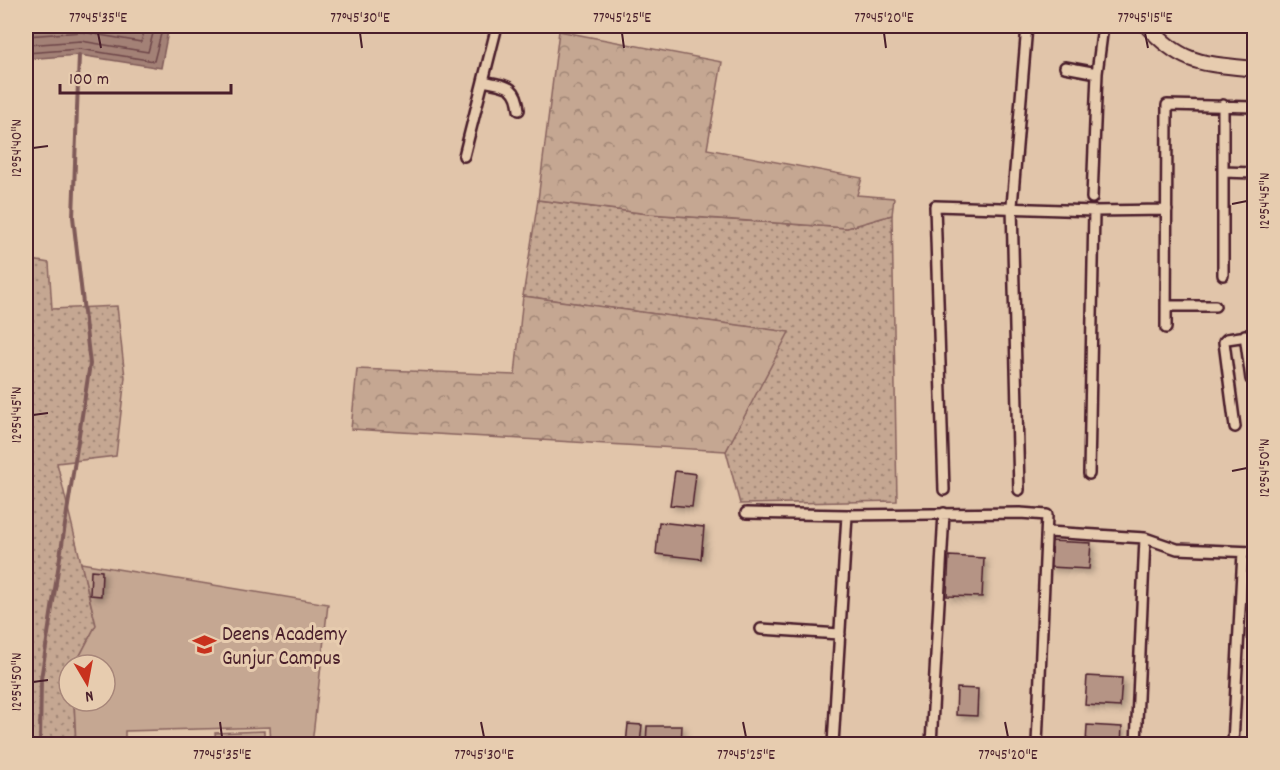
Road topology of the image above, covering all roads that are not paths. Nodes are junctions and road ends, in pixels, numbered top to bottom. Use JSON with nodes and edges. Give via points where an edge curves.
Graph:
{"nodes":[{"id":1,"x":497,"y":26,"type":"edge"},
{"id":2,"x":1027,"y":26,"type":"edge"},
{"id":3,"x":1103,"y":26,"type":"edge"},
{"id":4,"x":1147,"y":26,"type":"edge"},
{"id":5,"x":1065,"y":67,"type":"dead end"},
{"id":6,"x":1254,"y":69,"type":"edge"},
{"id":7,"x":1097,"y":73,"type":"junction"},
{"id":8,"x":483,"y":81,"type":"junction"},
{"id":9,"x":1223,"y":105,"type":"junction"},
{"id":10,"x":1254,"y":107,"type":"edge"},
{"id":11,"x":519,"y":110,"type":"dead end"},
{"id":12,"x":464,"y":156,"type":"dead end"},
{"id":13,"x":1223,"y":172,"type":"junction"},
{"id":14,"x":1254,"y":173,"type":"edge"},
{"id":15,"x":1092,"y":198,"type":"dead end"},
{"id":16,"x":1012,"y":206,"type":"junction"},
{"id":17,"x":1167,"y":210,"type":"junction"},
{"id":18,"x":1094,"y":211,"type":"junction"},
{"id":19,"x":1223,"y":275,"type":"dead end"},
{"id":20,"x":1167,"y":306,"type":"junction"},
{"id":21,"x":1215,"y":306,"type":"dead end"},
{"id":22,"x":1167,"y":328,"type":"dead end"},
{"id":23,"x":1250,"y":335,"type":"edge"},
{"id":24,"x":1251,"y":379,"type":"dead end"},
{"id":25,"x":1235,"y":427,"type":"dead end"},
{"id":26,"x":1089,"y":474,"type":"dead end"},
{"id":27,"x":944,"y":490,"type":"dead end"},
{"id":28,"x":1019,"y":490,"type":"dead end"},
{"id":29,"x":746,"y":513,"type":"dead end"},
{"id":30,"x":944,"y":513,"type":"junction"},
{"id":31,"x":847,"y":515,"type":"junction"},
{"id":32,"x":1048,"y":532,"type":"junction"},
{"id":33,"x":1145,"y":538,"type":"junction"},
{"id":34,"x":1243,"y":552,"type":"junction"},
{"id":35,"x":1254,"y":552,"type":"edge"},
{"id":36,"x":761,"y":629,"type":"dead end"},
{"id":37,"x":840,"y":634,"type":"junction"},
{"id":38,"x":833,"y":744,"type":"edge"},
{"id":39,"x":931,"y":744,"type":"edge"},
{"id":40,"x":1037,"y":744,"type":"edge"},
{"id":41,"x":1136,"y":744,"type":"edge"},
{"id":42,"x":1233,"y":744,"type":"edge"}],
"edges":[{"from":1,"to":8,"type":"street"},
{"from":2,"to":16,"type":"street"},
{"from":3,"to":7,"type":"street"},
{"from":4,"to":6,"type":"street","via":[[1181,56],[1197,62]]},
{"from":5,"to":7,"type":"street"},
{"from":7,"to":15,"type":"street"},
{"from":8,"to":11,"type":"street","via":[[511,88],[518,96]]},
{"from":8,"to":12,"type":"street"},
{"from":9,"to":10,"type":"street"},
{"from":9,"to":13,"type":"street"},
{"from":9,"to":17,"type":"street","via":[[1167,105]]},
{"from":13,"to":14,"type":"street"},
{"from":13,"to":19,"type":"street"},
{"from":16,"to":18,"type":"street"},
{"from":16,"to":27,"type":"street","via":[[935,206]]},
{"from":16,"to":28,"type":"street"},
{"from":17,"to":18,"type":"street"},
{"from":17,"to":20,"type":"street"},
{"from":18,"to":26,"type":"street"},
{"from":20,"to":21,"type":"street"},
{"from":20,"to":22,"type":"street"},
{"from":23,"to":24,"type":"street"},
{"from":23,"to":25,"type":"street","via":[[1224,342]]},
{"from":29,"to":31,"type":"street"},
{"from":30,"to":31,"type":"street"},
{"from":30,"to":32,"type":"street","via":[[1044,514],[1049,518]]},
{"from":30,"to":39,"type":"street"},
{"from":31,"to":37,"type":"street"},
{"from":32,"to":33,"type":"street"},
{"from":32,"to":40,"type":"street"},
{"from":33,"to":34,"type":"street","via":[[1177,549]]},
{"from":33,"to":41,"type":"street"},
{"from":34,"to":35,"type":"street"},
{"from":34,"to":42,"type":"street"},
{"from":36,"to":37,"type":"street"},
{"from":37,"to":38,"type":"street"}]}
